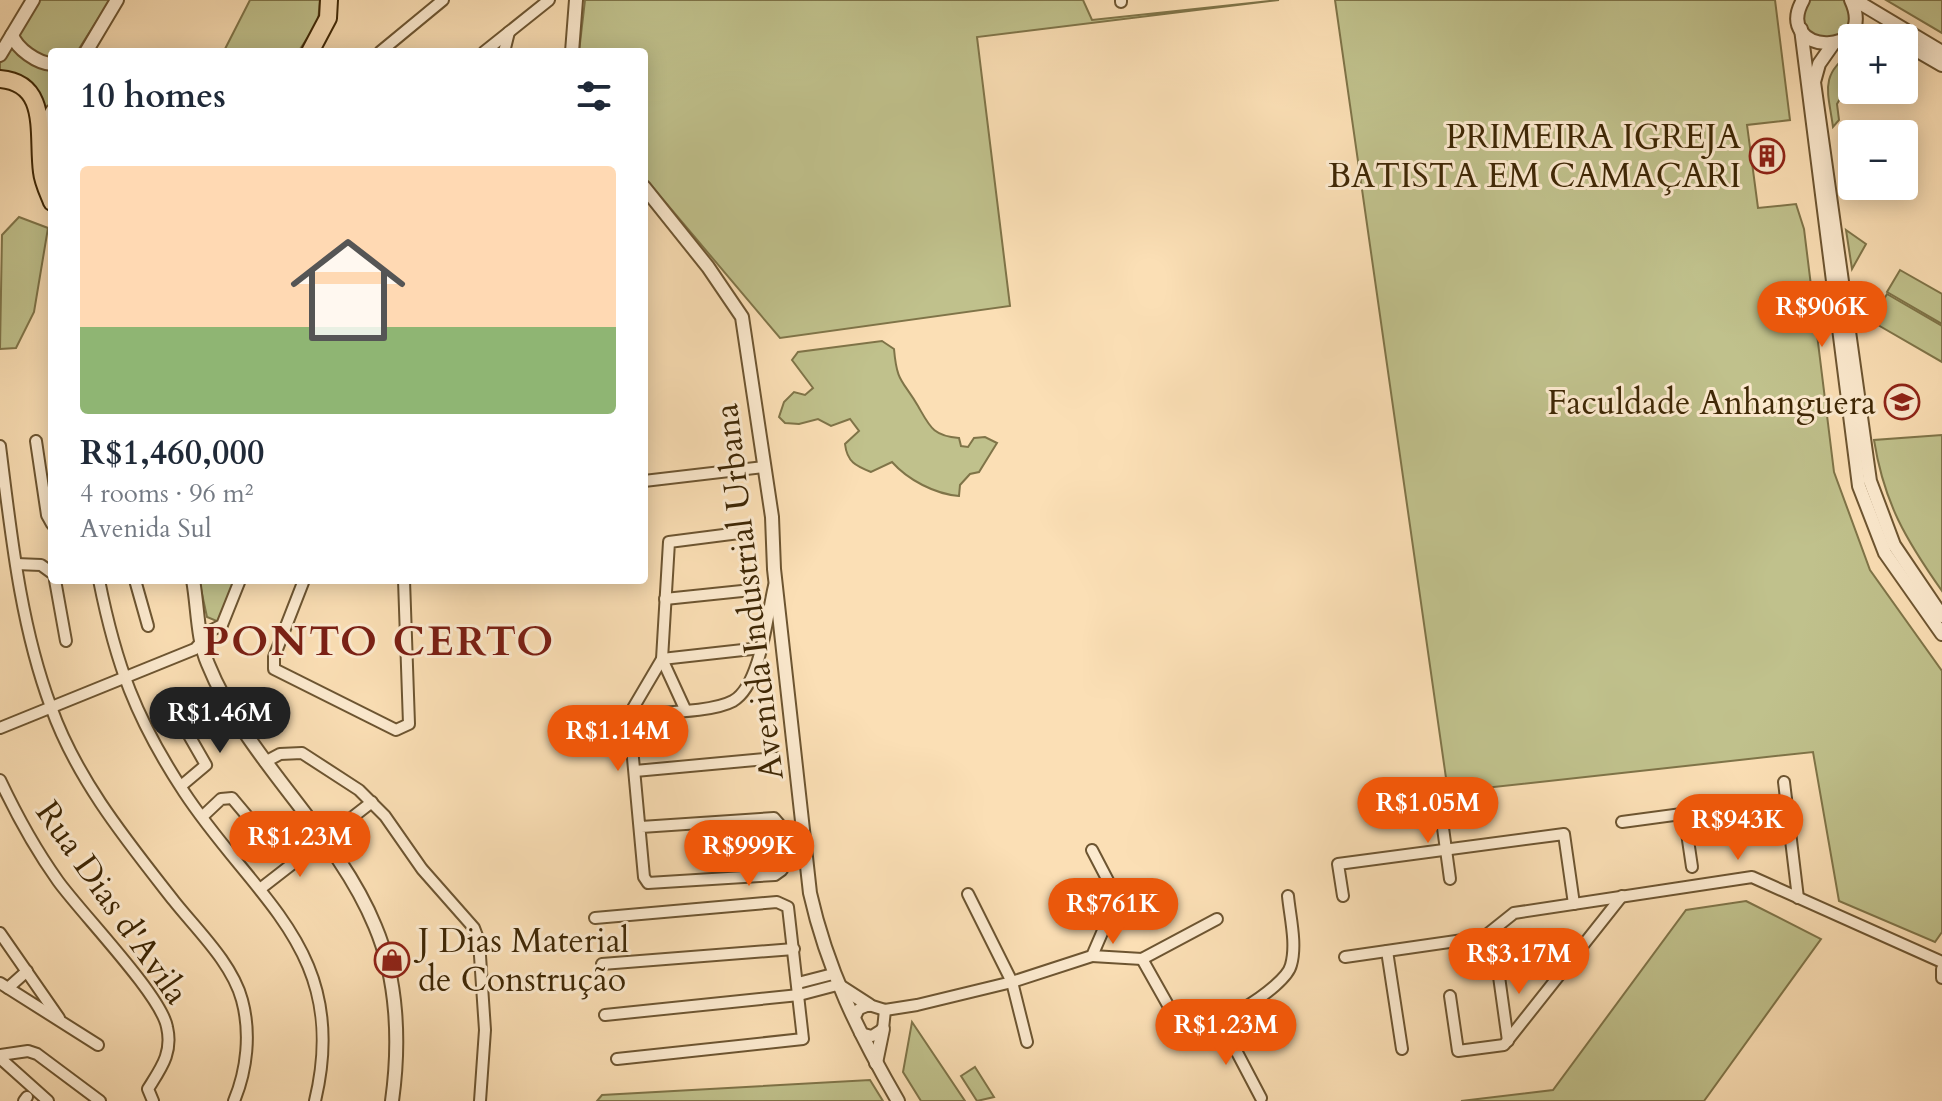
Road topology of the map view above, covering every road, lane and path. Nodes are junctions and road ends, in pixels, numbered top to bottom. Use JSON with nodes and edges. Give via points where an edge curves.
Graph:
{"nodes":[{"id":1,"x":33,"y":0,"type":"edge"},
{"id":2,"x":117,"y":0,"type":"edge"},
{"id":3,"x":329,"y":0,"type":"edge"},
{"id":4,"x":443,"y":0,"type":"edge"},
{"id":5,"x":549,"y":0,"type":"edge"},
{"id":6,"x":576,"y":0,"type":"edge"},
{"id":7,"x":1792,"y":0,"type":"edge"},
{"id":8,"x":1803,"y":0,"type":"edge"},
{"id":9,"x":1853,"y":0,"type":"edge"},
{"id":10,"x":1853,"y":24,"type":"edge"},
{"id":11,"x":1799,"y":25,"type":"junction"},
{"id":12,"x":509,"y":32,"type":"junction"},
{"id":13,"x":12,"y":35,"type":"junction"},
{"id":14,"x":1838,"y":41,"type":"edge"},
{"id":15,"x":1833,"y":44,"type":"junction"},
{"id":16,"x":88,"y":48,"type":"edge"},
{"id":17,"x":312,"y":48,"type":"edge"},
{"id":18,"x":385,"y":48,"type":"edge"},
{"id":19,"x":489,"y":48,"type":"edge"},
{"id":20,"x":505,"y":48,"type":"edge"},
{"id":21,"x":572,"y":48,"type":"edge"},
{"id":22,"x":1918,"y":51,"type":"edge"},
{"id":23,"x":1942,"y":52,"type":"edge"},
{"id":24,"x":0,"y":55,"type":"edge"},
{"id":25,"x":48,"y":65,"type":"edge"},
{"id":26,"x":1942,"y":65,"type":"edge"},
{"id":27,"x":0,"y":79,"type":"edge"},
{"id":28,"x":48,"y":119,"type":"edge"},
{"id":29,"x":41,"y":133,"type":"junction"},
{"id":30,"x":48,"y":191,"type":"edge"},
{"id":31,"x":648,"y":194,"type":"edge"},
{"id":32,"x":36,"y":441,"type":"dead end"},
{"id":33,"x":0,"y":446,"type":"edge"},
{"id":34,"x":764,"y":467,"type":"junction"},
{"id":35,"x":648,"y":481,"type":"edge"},
{"id":36,"x":48,"y":517,"type":"edge"},
{"id":37,"x":747,"y":532,"type":"dead end"},
{"id":38,"x":16,"y":564,"type":"junction"},
{"id":39,"x":48,"y":570,"type":"edge"},
{"id":40,"x":775,"y":579,"type":"junction"},
{"id":41,"x":56,"y":584,"type":"edge"},
{"id":42,"x":100,"y":584,"type":"edge"},
{"id":43,"x":136,"y":584,"type":"edge"},
{"id":44,"x":194,"y":584,"type":"edge"},
{"id":45,"x":238,"y":584,"type":"edge"},
{"id":46,"x":302,"y":584,"type":"edge"},
{"id":47,"x":404,"y":584,"type":"edge"},
{"id":48,"x":742,"y":591,"type":"dead end"},
{"id":49,"x":665,"y":599,"type":"junction"},
{"id":50,"x":781,"y":612,"type":"junction"},
{"id":51,"x":1942,"y":616,"type":"edge"},
{"id":52,"x":767,"y":617,"type":"junction"},
{"id":53,"x":148,"y":626,"type":"dead end"},
{"id":54,"x":1942,"y":634,"type":"edge"},
{"id":55,"x":66,"y":641,"type":"dead end"},
{"id":56,"x":202,"y":644,"type":"junction"},
{"id":57,"x":761,"y":648,"type":"junction"},
{"id":58,"x":662,"y":659,"type":"junction"},
{"id":59,"x":123,"y":680,"type":"junction"},
{"id":60,"x":51,"y":709,"type":"junction"},
{"id":61,"x":685,"y":709,"type":"junction"},
{"id":62,"x":175,"y":711,"type":"dead end"},
{"id":63,"x":629,"y":715,"type":"junction"},
{"id":64,"x":0,"y":728,"type":"edge"},
{"id":65,"x":776,"y":758,"type":"dead end"},
{"id":66,"x":265,"y":762,"type":"junction"},
{"id":67,"x":635,"y":771,"type":"junction"},
{"id":68,"x":0,"y":780,"type":"edge"},
{"id":69,"x":1784,"y":782,"type":"dead end"},
{"id":70,"x":181,"y":786,"type":"junction"},
{"id":71,"x":1786,"y":800,"type":"junction"},
{"id":72,"x":372,"y":802,"type":"junction"},
{"id":73,"x":1440,"y":806,"type":"dead end"},
{"id":74,"x":1684,"y":813,"type":"junction"},
{"id":75,"x":203,"y":816,"type":"junction"},
{"id":76,"x":1622,"y":822,"type":"dead end"},
{"id":77,"x":641,"y":827,"type":"junction"},
{"id":78,"x":323,"y":842,"type":"junction"},
{"id":79,"x":274,"y":848,"type":"dead end"},
{"id":80,"x":1092,"y":850,"type":"dead end"},
{"id":81,"x":1446,"y":850,"type":"junction"},
{"id":82,"x":1692,"y":867,"type":"dead end"},
{"id":83,"x":1450,"y":879,"type":"dead end"},
{"id":84,"x":260,"y":889,"type":"junction"},
{"id":85,"x":968,"y":894,"type":"dead end"},
{"id":86,"x":1288,"y":896,"type":"dead end"},
{"id":87,"x":1343,"y":896,"type":"dead end"},
{"id":88,"x":1622,"y":896,"type":"junction"},
{"id":89,"x":1798,"y":898,"type":"junction"},
{"id":90,"x":1574,"y":904,"type":"junction"},
{"id":91,"x":595,"y":918,"type":"dead end"},
{"id":92,"x":1217,"y":919,"type":"dead end"},
{"id":93,"x":0,"y":933,"type":"edge"},
{"id":94,"x":794,"y":949,"type":"junction"},
{"id":95,"x":1387,"y":951,"type":"junction"},
{"id":96,"x":1496,"y":955,"type":"dead end"},
{"id":97,"x":1092,"y":956,"type":"junction"},
{"id":98,"x":1345,"y":957,"type":"dead end"},
{"id":99,"x":1142,"y":959,"type":"junction"},
{"id":100,"x":1942,"y":962,"type":"edge"},
{"id":101,"x":602,"y":964,"type":"dead end"},
{"id":102,"x":1942,"y":969,"type":"edge"},
{"id":103,"x":27,"y":971,"type":"junction"},
{"id":104,"x":1942,"y":978,"type":"edge"},
{"id":105,"x":835,"y":979,"type":"junction"},
{"id":106,"x":1012,"y":982,"type":"junction"},
{"id":107,"x":798,"y":983,"type":"junction"},
{"id":108,"x":4,"y":985,"type":"edge"},
{"id":109,"x":799,"y":995,"type":"junction"},
{"id":110,"x":1450,"y":996,"type":"dead end"},
{"id":111,"x":869,"y":1005,"type":"junction"},
{"id":112,"x":885,"y":1010,"type":"junction"},
{"id":113,"x":605,"y":1015,"type":"dead end"},
{"id":114,"x":854,"y":1019,"type":"junction"},
{"id":115,"x":1220,"y":1020,"type":"junction"},
{"id":116,"x":62,"y":1023,"type":"junction"},
{"id":117,"x":883,"y":1029,"type":"junction"},
{"id":118,"x":860,"y":1033,"type":"junction"},
{"id":119,"x":1508,"y":1041,"type":"junction"},
{"id":120,"x":1027,"y":1042,"type":"dead end"},
{"id":121,"x":98,"y":1045,"type":"dead end"},
{"id":122,"x":1402,"y":1049,"type":"dead end"},
{"id":123,"x":0,"y":1056,"type":"edge"},
{"id":124,"x":617,"y":1059,"type":"dead end"},
{"id":125,"x":876,"y":1063,"type":"junction"},
{"id":126,"x":1261,"y":1098,"type":"dead end"},
{"id":127,"x":48,"y":1101,"type":"edge"},
{"id":128,"x":100,"y":1101,"type":"edge"},
{"id":129,"x":153,"y":1101,"type":"edge"},
{"id":130,"x":234,"y":1101,"type":"edge"},
{"id":131,"x":315,"y":1101,"type":"edge"},
{"id":132,"x":392,"y":1101,"type":"edge"},
{"id":133,"x":480,"y":1101,"type":"edge"},
{"id":134,"x":898,"y":1101,"type":"edge"}],
"edges":[{"from":1,"to":13,"type":"street"},
{"from":2,"to":16,"type":"street"},
{"from":3,"to":17,"type":"main road","via":[[328,18]]},
{"from":4,"to":18,"type":"street"},
{"from":5,"to":12,"type":"street"},
{"from":6,"to":21,"type":"street"},
{"from":7,"to":11,"type":"street"},
{"from":8,"to":11,"type":"street"},
{"from":9,"to":10,"type":"street"},
{"from":9,"to":23,"type":"street"},
{"from":11,"to":15,"type":"street","via":[[1814,42]]},
{"from":11,"to":54,"type":"street","via":[[1859,486],[1885,553]]},
{"from":12,"to":19,"type":"street"},
{"from":12,"to":20,"type":"street"},
{"from":13,"to":24,"type":"street"},
{"from":13,"to":25,"type":"street","via":[[18,46]]},
{"from":14,"to":15,"type":"street"},
{"from":15,"to":51,"type":"street","via":[[1814,82],[1870,481],[1894,545]]},
{"from":22,"to":26,"type":"street"},
{"from":27,"to":29,"type":"main road","via":[[20,84],[32,95]]},
{"from":28,"to":29,"type":"street"},
{"from":29,"to":30,"type":"main road"},
{"from":31,"to":34,"type":"street","name":"Avenida Industrial Urbana","via":[[742,317]]},
{"from":32,"to":36,"type":"street"},
{"from":33,"to":38,"type":"street"},
{"from":34,"to":35,"type":"street"},
{"from":34,"to":40,"type":"street","name":"Avenida Industrial Urbana"},
{"from":37,"to":49,"type":"street","via":[[669,542]]},
{"from":38,"to":39,"type":"street"},
{"from":38,"to":60,"type":"street"},
{"from":40,"to":50,"type":"street","name":"Avenida Industrial Urbana"},
{"from":40,"to":52,"type":"street"},
{"from":41,"to":55,"type":"street"},
{"from":42,"to":59,"type":"street"},
{"from":43,"to":53,"type":"street"},
{"from":44,"to":56,"type":"street"},
{"from":45,"to":56,"type":"street","via":[[222,625]]},
{"from":46,"to":47,"type":"street","via":[[274,669],[392,729],[409,724]]},
{"from":48,"to":49,"type":"street"},
{"from":49,"to":58,"type":"street"},
{"from":50,"to":52,"type":"street"},
{"from":50,"to":105,"type":"street","name":"Avenida Industrial Urbana","via":[[810,893]]},
{"from":52,"to":57,"type":"street"},
{"from":56,"to":59,"type":"street"},
{"from":56,"to":66,"type":"street","via":[[218,687]]},
{"from":57,"to":58,"type":"street"},
{"from":57,"to":61,"type":"street","via":[[752,675],[734,700]]},
{"from":58,"to":61,"type":"street"},
{"from":58,"to":63,"type":"street"},
{"from":59,"to":60,"type":"street"},
{"from":59,"to":70,"type":"street"},
{"from":60,"to":64,"type":"street"},
{"from":60,"to":130,"type":"street","via":[[84,777],[118,830],[231,976],[242,1000],[247,1040]]},
{"from":61,"to":63,"type":"street"},
{"from":62,"to":70,"type":"street","via":[[206,765]]},
{"from":63,"to":67,"type":"street"},
{"from":65,"to":67,"type":"street"},
{"from":66,"to":72,"type":"street","via":[[280,754],[302,753]]},
{"from":66,"to":78,"type":"street"},
{"from":67,"to":77,"type":"street"},
{"from":68,"to":129,"type":"street","name":"Rua Dias d'Avila","via":[[58,881],[165,1017],[169,1048],[148,1089]]},
{"from":69,"to":71,"type":"street"},
{"from":70,"to":75,"type":"street"},
{"from":71,"to":74,"type":"street"},
{"from":71,"to":89,"type":"street"},
{"from":72,"to":78,"type":"street"},
{"from":72,"to":133,"type":"street","via":[[477,935],[485,1030]]},
{"from":73,"to":81,"type":"street"},
{"from":74,"to":76,"type":"street"},
{"from":74,"to":82,"type":"street"},
{"from":75,"to":79,"type":"street","via":[[221,799],[232,798]]},
{"from":75,"to":84,"type":"street"},
{"from":77,"to":77,"type":"street","via":[[644,877],[654,884],[775,875],[783,866],[780,825],[774,818]]},
{"from":78,"to":84,"type":"street"},
{"from":78,"to":132,"type":"street","via":[[375,926],[387,963],[396,1034]]},
{"from":80,"to":97,"type":"street","via":[[1117,898]]},
{"from":81,"to":83,"type":"street"},
{"from":81,"to":87,"type":"street","via":[[1338,864]]},
{"from":81,"to":90,"type":"street","via":[[1564,834]]},
{"from":84,"to":131,"type":"street","via":[[302,947],[314,982],[322,1025]]},
{"from":85,"to":106,"type":"street"},
{"from":86,"to":115,"type":"street","via":[[1290,970],[1269,992]]},
{"from":88,"to":89,"type":"street","via":[[1752,877]]},
{"from":88,"to":90,"type":"street"},
{"from":88,"to":119,"type":"street"},
{"from":89,"to":100,"type":"street"},
{"from":90,"to":95,"type":"street","via":[[1514,913],[1484,937]]},
{"from":91,"to":94,"type":"street","via":[[782,903],[788,907]]},
{"from":92,"to":99,"type":"street"},
{"from":93,"to":103,"type":"street"},
{"from":94,"to":101,"type":"street"},
{"from":94,"to":107,"type":"street"},
{"from":95,"to":98,"type":"street"},
{"from":95,"to":122,"type":"street"},
{"from":96,"to":119,"type":"street"},
{"from":97,"to":99,"type":"street"},
{"from":97,"to":106,"type":"street"},
{"from":99,"to":115,"type":"street","via":[[1182,1030],[1194,1032]]},
{"from":102,"to":104,"type":"street"},
{"from":103,"to":108,"type":"street"},
{"from":103,"to":116,"type":"street"},
{"from":105,"to":107,"type":"street"},
{"from":105,"to":109,"type":"street"},
{"from":105,"to":111,"type":"street"},
{"from":105,"to":114,"type":"street","name":"Avenida Industrial Urbana"},
{"from":106,"to":112,"type":"street"},
{"from":106,"to":120,"type":"street"},
{"from":107,"to":109,"type":"street"},
{"from":108,"to":116,"type":"street"},
{"from":109,"to":113,"type":"street"},
{"from":109,"to":124,"type":"street","via":[[805,1033],[799,1040]]},
{"from":110,"to":119,"type":"street","via":[[1458,1051]]},
{"from":111,"to":112,"type":"street"},
{"from":111,"to":114,"type":"street"},
{"from":112,"to":117,"type":"street"},
{"from":114,"to":118,"type":"street","name":"Avenida Industrial Urbana"},
{"from":115,"to":126,"type":"street"},
{"from":116,"to":121,"type":"street"},
{"from":117,"to":118,"type":"street","via":[[872,1036]]},
{"from":117,"to":125,"type":"street"},
{"from":118,"to":125,"type":"street","name":"Avenida Industrial Urbana"},
{"from":123,"to":127,"type":"street"},
{"from":123,"to":128,"type":"street","via":[[37,1054]]},
{"from":125,"to":134,"type":"street","name":"Avenida Industrial Urbana"}]}
